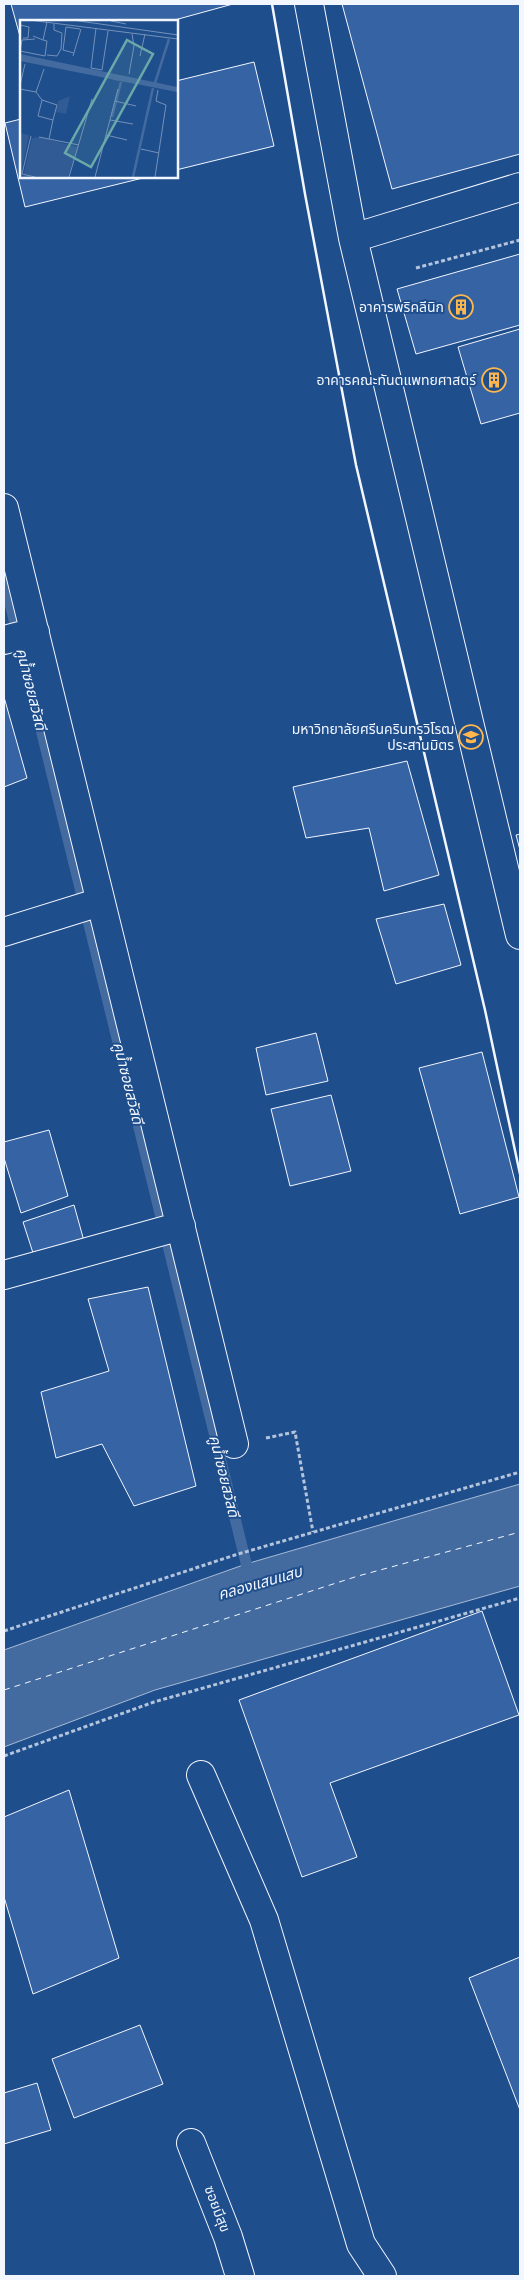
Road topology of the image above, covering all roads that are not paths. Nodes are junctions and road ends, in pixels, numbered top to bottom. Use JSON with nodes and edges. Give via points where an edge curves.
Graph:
{"nodes":[{"id":1,"x":309,"y":4,"type":"edge"},
{"id":2,"x":520,"y":188,"type":"edge"},
{"id":3,"x":353,"y":238,"type":"junction"},
{"id":4,"x":4,"y":508,"type":"edge"},
{"id":5,"x":21,"y":636,"type":"edge"},
{"id":6,"x":88,"y":906,"type":"junction"},
{"id":7,"x":4,"y":932,"type":"edge"},
{"id":8,"x":520,"y":935,"type":"edge"},
{"id":9,"x":179,"y":1226,"type":"junction"},
{"id":10,"x":4,"y":1275,"type":"edge"},
{"id":11,"x":234,"y":1444,"type":"road end"},
{"id":12,"x":201,"y":1775,"type":"dead end"},
{"id":13,"x":191,"y":2143,"type":"dead end"},
{"id":14,"x":240,"y":2276,"type":"edge"},
{"id":15,"x":382,"y":2276,"type":"edge"}],
"edges":[{"from":1,"to":3,"type":"street"},
{"from":2,"to":3,"type":"street"},
{"from":3,"to":8,"type":"street"},
{"from":4,"to":5,"type":"street"},
{"from":5,"to":6,"type":"street"},
{"from":6,"to":7,"type":"street"},
{"from":6,"to":9,"type":"street"},
{"from":9,"to":10,"type":"street"},
{"from":9,"to":11,"type":"street"},
{"from":12,"to":15,"type":"street","via":[[264,1920],[361,2244]]},
{"from":13,"to":14,"type":"street","name":"ซอยมีสุข"}]}
